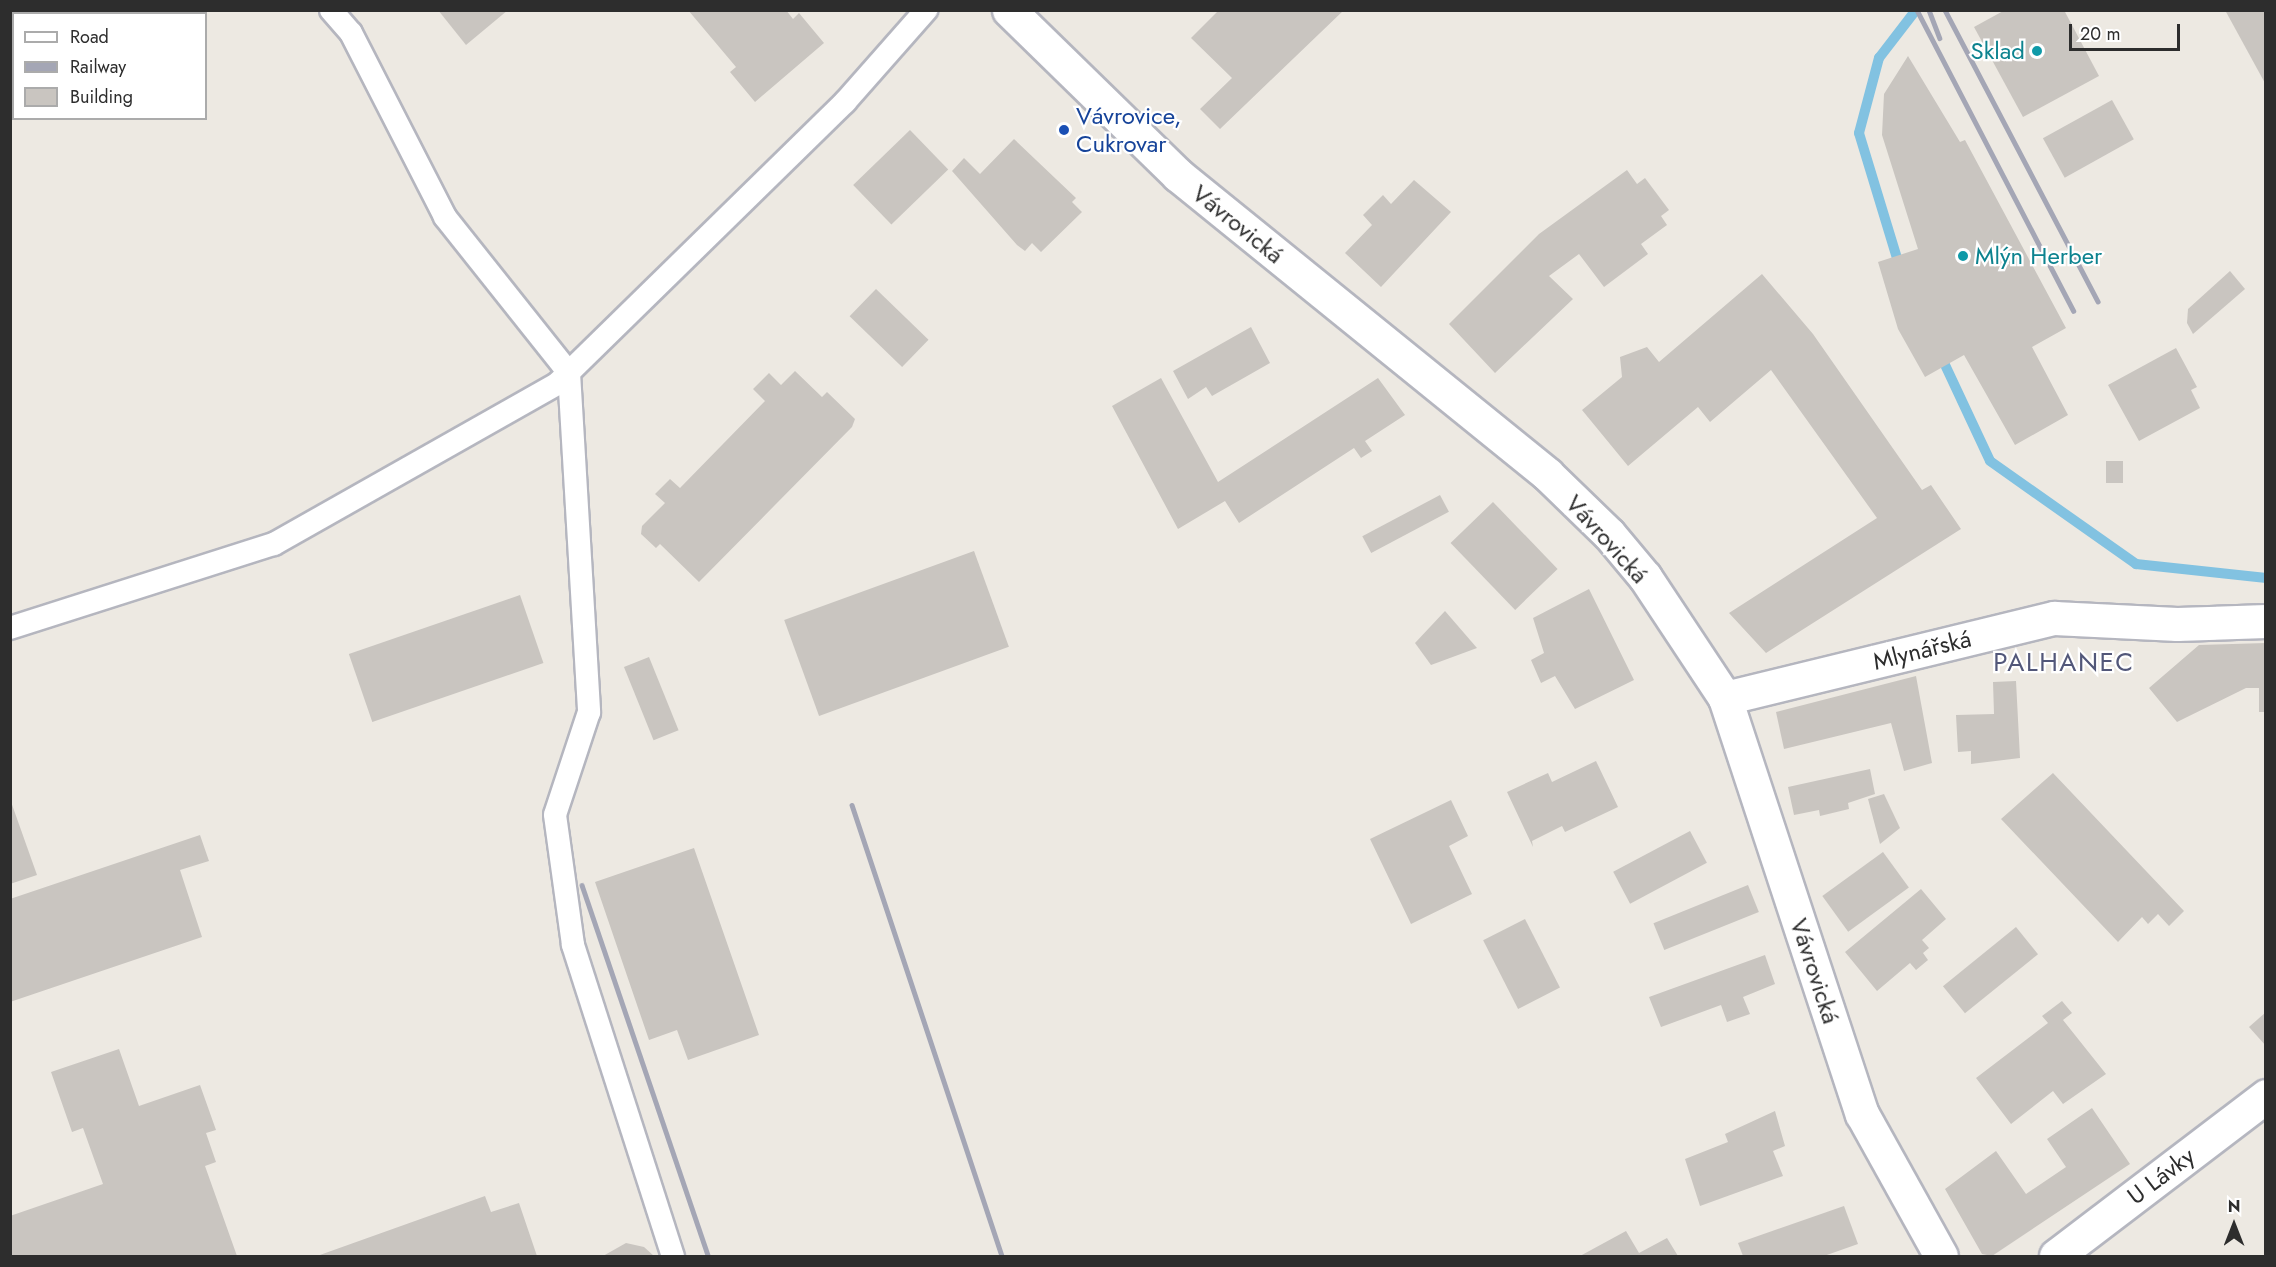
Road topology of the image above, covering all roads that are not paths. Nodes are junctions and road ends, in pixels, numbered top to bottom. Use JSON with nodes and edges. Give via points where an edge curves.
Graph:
{"nodes":[{"id":1,"x":331,"y":10,"type":"edge"},
{"id":2,"x":926,"y":10,"type":"edge"},
{"id":3,"x":1009,"y":10,"type":"edge"},
{"id":4,"x":569,"y":373,"type":"junction"},
{"id":5,"x":2265,"y":621,"type":"edge"},
{"id":6,"x":10,"y":628,"type":"edge"},
{"id":7,"x":1725,"y":698,"type":"junction"},
{"id":8,"x":2265,"y":1096,"type":"edge"},
{"id":9,"x":673,"y":1257,"type":"edge"},
{"id":10,"x":1941,"y":1257,"type":"edge"},
{"id":11,"x":2056,"y":1257,"type":"edge"}],
"edges":[{"from":1,"to":4,"type":"lane","via":[[351,33],[445,217]]},
{"from":2,"to":4,"type":"lane","via":[[845,102]]},
{"from":3,"to":7,"type":"street","name":"Vávrovická","via":[[1178,175],[1547,474],[1609,534],[1645,577]]},
{"from":4,"to":6,"type":"lane","via":[[558,383],[274,544]]},
{"from":4,"to":9,"type":"lane","via":[[589,712],[555,815],[573,945]]},
{"from":5,"to":7,"type":"street","name":"Mlynářská","via":[[2177,624],[2054,618]]},
{"from":7,"to":10,"type":"street","name":"Vávrovická","via":[[1862,1114]]},
{"from":8,"to":11,"type":"street","name":"U Lávky"}]}
